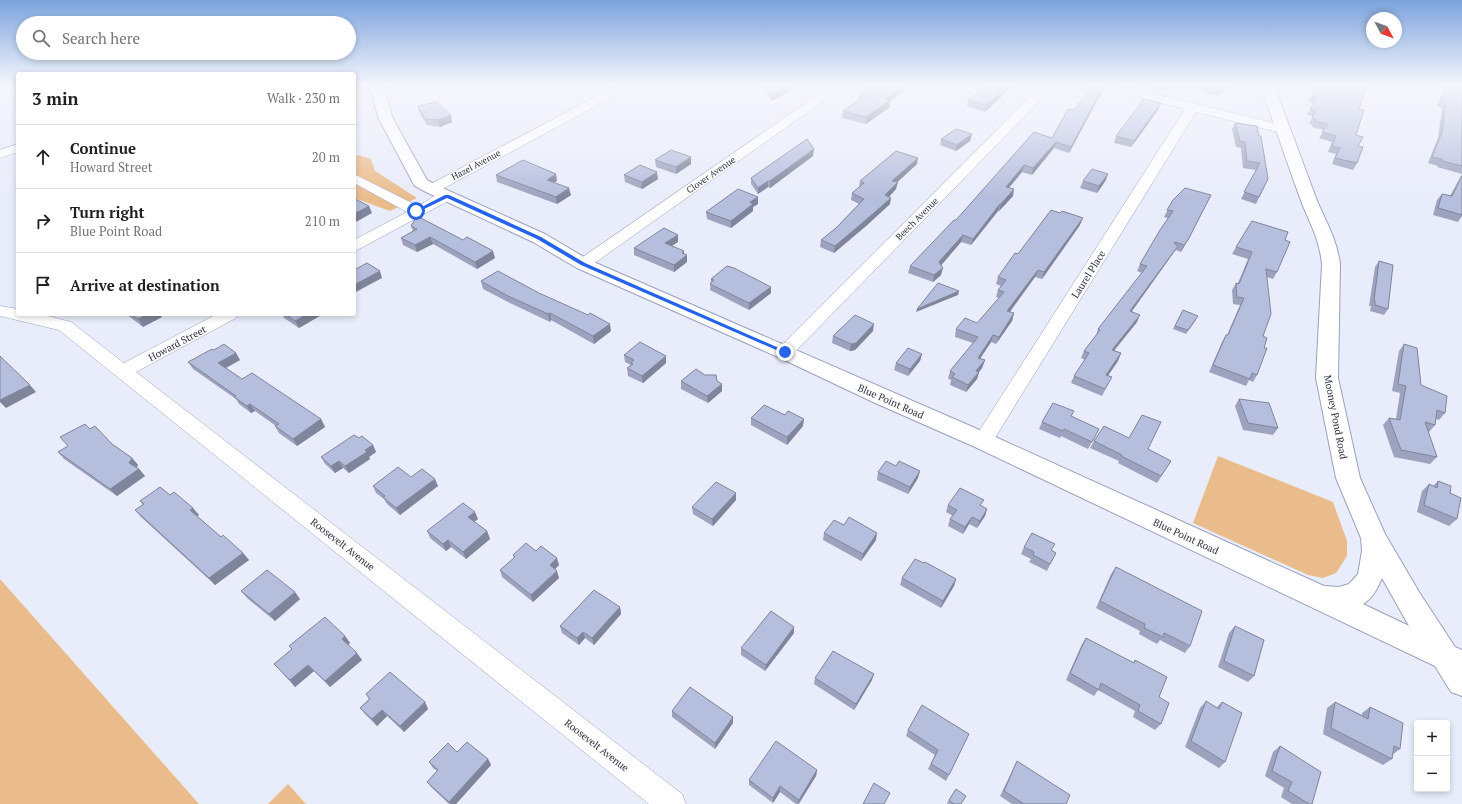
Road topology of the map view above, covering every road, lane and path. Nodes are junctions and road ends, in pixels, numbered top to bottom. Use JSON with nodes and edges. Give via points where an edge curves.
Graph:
{"nodes":[{"id":1,"x":388,"y":123,"type":"edge"},
{"id":2,"x":562,"y":123,"type":"edge"},
{"id":3,"x":786,"y":123,"type":"edge"},
{"id":4,"x":1012,"y":123,"type":"edge"},
{"id":5,"x":1183,"y":123,"type":"edge"},
{"id":6,"x":1254,"y":123,"type":"edge"},
{"id":7,"x":1280,"y":123,"type":"edge"},
{"id":8,"x":1282,"y":129,"type":"junction"},
{"id":9,"x":16,"y":149,"type":"edge"},
{"id":10,"x":0,"y":154,"type":"edge"},
{"id":11,"x":356,"y":179,"type":"edge"},
{"id":12,"x":439,"y":193,"type":"junction"},
{"id":13,"x":416,"y":211,"type":"junction"},
{"id":14,"x":356,"y":245,"type":"edge"},
{"id":15,"x":583,"y":264,"type":"junction"},
{"id":16,"x":0,"y":311,"type":"edge"},
{"id":17,"x":16,"y":314,"type":"edge"},
{"id":18,"x":25,"y":316,"type":"edge"},
{"id":19,"x":226,"y":316,"type":"edge"},
{"id":20,"x":785,"y":352,"type":"junction"},
{"id":21,"x":124,"y":371,"type":"junction"},
{"id":22,"x":983,"y":440,"type":"junction"},
{"id":23,"x":1374,"y":538,"type":"junction"},
{"id":24,"x":1318,"y":597,"type":"junction"},
{"id":25,"x":1454,"y":660,"type":"edge"},
{"id":26,"x":1462,"y":682,"type":"edge"},
{"id":27,"x":672,"y":804,"type":"edge"}],
"edges":[{"from":1,"to":12,"type":"street","name":"Blue Point Road","via":[[421,183]]},
{"from":2,"to":12,"type":"street","name":"Hazel Avenue"},
{"from":3,"to":15,"type":"street","name":"Clover Avenue"},
{"from":4,"to":20,"type":"street","name":"Beech Avenue"},
{"from":5,"to":22,"type":"street","name":"Laurel Place"},
{"from":6,"to":8,"type":"street"},
{"from":7,"to":8,"type":"street","name":"Mooney Pond Road"},
{"from":8,"to":23,"type":"street","name":"Mooney Pond Road","via":[[1329,248],[1331,264],[1327,378],[1348,478]]},
{"from":9,"to":10,"type":"street"},
{"from":11,"to":13,"type":"street"},
{"from":12,"to":13,"type":"street"},
{"from":12,"to":15,"type":"street","name":"Blue Point Road","via":[[539,238]]},
{"from":13,"to":14,"type":"street"},
{"from":15,"to":20,"type":"street","name":"Blue Point Road"},
{"from":16,"to":17,"type":"street","name":"Roosevelt Avenue"},
{"from":18,"to":21,"type":"street","name":"Roosevelt Avenue","via":[[65,326]]},
{"from":19,"to":21,"type":"street","name":"Howard Street"},
{"from":20,"to":22,"type":"street","name":"Blue Point Road","via":[[881,397]]},
{"from":21,"to":27,"type":"street","name":"Roosevelt Avenue"},
{"from":22,"to":24,"type":"street","name":"Blue Point Road"},
{"from":23,"to":24,"type":"street","via":[[1374,562],[1365,587],[1360,593],[1341,600]]},
{"from":23,"to":25,"type":"street","name":"Mooney Pond Road","via":[[1410,601]]},
{"from":24,"to":25,"type":"street","name":"Blue Point Road"},
{"from":25,"to":26,"type":"street","name":"Mooney Pond Road"}]}
